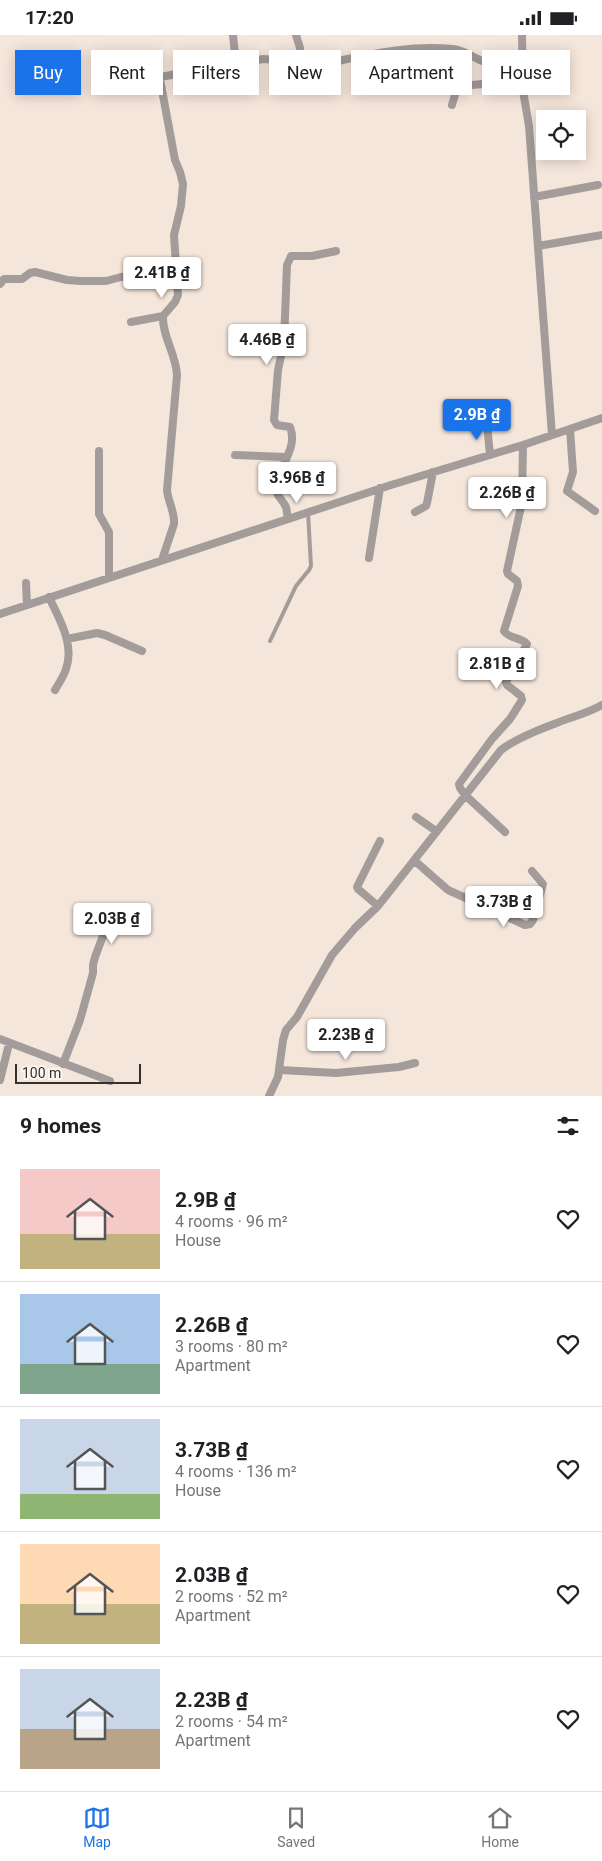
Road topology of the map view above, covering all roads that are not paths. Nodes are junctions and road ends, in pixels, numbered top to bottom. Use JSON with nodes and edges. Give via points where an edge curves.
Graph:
{"nodes":[{"id":1,"x":233,"y":35,"type":"edge"},
{"id":2,"x":296,"y":35,"type":"edge"},
{"id":3,"x":522,"y":35,"type":"edge"},
{"id":4,"x":235,"y":50,"type":"edge"},
{"id":5,"x":300,"y":50,"type":"edge"},
{"id":6,"x":523,"y":50,"type":"edge"},
{"id":7,"x":341,"y":60,"type":"edge"},
{"id":8,"x":482,"y":60,"type":"edge"},
{"id":9,"x":482,"y":84,"type":"edge"},
{"id":10,"x":163,"y":93,"type":"edge"},
{"id":11,"x":524,"y":95,"type":"edge"},
{"id":12,"x":452,"y":105,"type":"dead end"},
{"id":13,"x":598,"y":185,"type":"dead end"},
{"id":14,"x":534,"y":197,"type":"junction"},
{"id":15,"x":602,"y":235,"type":"edge"},
{"id":16,"x":538,"y":246,"type":"junction"},
{"id":17,"x":336,"y":251,"type":"dead end"},
{"id":18,"x":178,"y":282,"type":"junction"},
{"id":19,"x":0,"y":284,"type":"edge"},
{"id":20,"x":164,"y":316,"type":"junction"},
{"id":21,"x":131,"y":322,"type":"dead end"},
{"id":22,"x":602,"y":419,"type":"edge"},
{"id":23,"x":487,"y":425,"type":"dead end"},
{"id":24,"x":570,"y":429,"type":"junction"},
{"id":25,"x":552,"y":435,"type":"junction"},
{"id":26,"x":523,"y":445,"type":"junction"},
{"id":27,"x":98,"y":451,"type":"dead end"},
{"id":28,"x":235,"y":455,"type":"dead end"},
{"id":29,"x":490,"y":455,"type":"junction"},
{"id":30,"x":286,"y":457,"type":"junction"},
{"id":31,"x":433,"y":472,"type":"junction"},
{"id":32,"x":380,"y":488,"type":"junction"},
{"id":33,"x":595,"y":511,"type":"dead end"},
{"id":34,"x":308,"y":512,"type":"junction"},
{"id":35,"x":415,"y":513,"type":"dead end"},
{"id":36,"x":288,"y":519,"type":"junction"},
{"id":37,"x":369,"y":558,"type":"dead end"},
{"id":38,"x":162,"y":560,"type":"junction"},
{"id":39,"x":109,"y":577,"type":"junction"},
{"id":40,"x":26,"y":583,"type":"dead end"},
{"id":41,"x":49,"y":597,"type":"junction"},
{"id":42,"x":28,"y":605,"type":"junction"},
{"id":43,"x":0,"y":614,"type":"edge"},
{"id":44,"x":67,"y":639,"type":"junction"},
{"id":45,"x":270,"y":641,"type":"dead end"},
{"id":46,"x":142,"y":651,"type":"dead end"},
{"id":47,"x":55,"y":690,"type":"dead end"},
{"id":48,"x":602,"y":705,"type":"edge"},
{"id":49,"x":463,"y":792,"type":"junction"},
{"id":50,"x":416,"y":817,"type":"dead end"},
{"id":51,"x":434,"y":829,"type":"junction"},
{"id":52,"x":505,"y":832,"type":"dead end"},
{"id":53,"x":380,"y":841,"type":"dead end"},
{"id":54,"x":415,"y":861,"type":"junction"},
{"id":55,"x":532,"y":871,"type":"dead end"},
{"id":56,"x":378,"y":905,"type":"junction"},
{"id":57,"x":109,"y":920,"type":"dead end"},
{"id":58,"x":0,"y":1039,"type":"edge"},
{"id":59,"x":10,"y":1044,"type":"junction"},
{"id":60,"x":415,"y":1063,"type":"dead end"},
{"id":61,"x":63,"y":1064,"type":"junction"},
{"id":62,"x":280,"y":1070,"type":"junction"},
{"id":63,"x":0,"y":1080,"type":"edge"},
{"id":64,"x":110,"y":1081,"type":"dead end"},
{"id":65,"x":268,"y":1096,"type":"edge"}],
"edges":[{"from":1,"to":4,"type":"street"},
{"from":2,"to":5,"type":"street"},
{"from":3,"to":6,"type":"street"},
{"from":7,"to":8,"type":"street","via":[[381,51],[421,48],[465,51]]},
{"from":9,"to":12,"type":"street","via":[[460,87]]},
{"from":10,"to":18,"type":"street","via":[[183,184],[174,235]]},
{"from":11,"to":14,"type":"street","via":[[529,119]]},
{"from":13,"to":14,"type":"street"},
{"from":14,"to":16,"type":"street"},
{"from":15,"to":16,"type":"street"},
{"from":16,"to":25,"type":"street"},
{"from":17,"to":30,"type":"street","via":[[291,256],[287,260],[284,342],[278,369],[274,420],[276,425],[291,429],[292,448]]},
{"from":18,"to":19,"type":"street","via":[[133,276],[81,281],[35,272],[22,279],[4,279]]},
{"from":18,"to":20,"type":"street","via":[[177,299]]},
{"from":20,"to":21,"type":"street"},
{"from":20,"to":38,"type":"street","via":[[177,375],[167,490],[174,524]]},
{"from":22,"to":24,"type":"street"},
{"from":23,"to":29,"type":"street"},
{"from":24,"to":25,"type":"street"},
{"from":24,"to":33,"type":"street","via":[[573,472],[567,491]]},
{"from":25,"to":26,"type":"street"},
{"from":26,"to":29,"type":"street"},
{"from":26,"to":49,"type":"street","via":[[522,502],[507,571],[518,586],[504,631],[524,641],[527,646],[506,682],[522,700],[461,780]]},
{"from":27,"to":39,"type":"street","via":[[99,514],[109,532]]},
{"from":28,"to":30,"type":"street"},
{"from":29,"to":31,"type":"street"},
{"from":30,"to":36,"type":"street","via":[[276,491],[285,505]]},
{"from":31,"to":32,"type":"street"},
{"from":31,"to":35,"type":"street","via":[[426,506]]},
{"from":32,"to":34,"type":"street"},
{"from":32,"to":37,"type":"street"},
{"from":34,"to":36,"type":"street"},
{"from":34,"to":45,"type":"lane","via":[[309,570],[296,586]]},
{"from":36,"to":38,"type":"street"},
{"from":38,"to":39,"type":"street"},
{"from":39,"to":41,"type":"street"},
{"from":40,"to":42,"type":"street"},
{"from":41,"to":42,"type":"street"},
{"from":41,"to":44,"type":"street"},
{"from":42,"to":43,"type":"street"},
{"from":44,"to":46,"type":"street","via":[[97,633]]},
{"from":44,"to":47,"type":"street","via":[[67,668]]},
{"from":48,"to":49,"type":"street","via":[[508,745]]},
{"from":49,"to":51,"type":"street"},
{"from":49,"to":52,"type":"street"},
{"from":50,"to":51,"type":"street"},
{"from":51,"to":54,"type":"street"},
{"from":53,"to":56,"type":"street","via":[[357,887]]},
{"from":54,"to":55,"type":"street","via":[[448,890],[525,925],[533,920],[543,884]]},
{"from":54,"to":56,"type":"street"},
{"from":56,"to":62,"type":"street","via":[[332,955],[297,1017],[286,1030]]},
{"from":57,"to":61,"type":"street","via":[[95,957],[80,1019]]},
{"from":58,"to":59,"type":"street"},
{"from":59,"to":61,"type":"street"},
{"from":59,"to":63,"type":"street"},
{"from":60,"to":62,"type":"street","via":[[336,1073]]},
{"from":61,"to":64,"type":"street"},
{"from":62,"to":65,"type":"street"}]}
